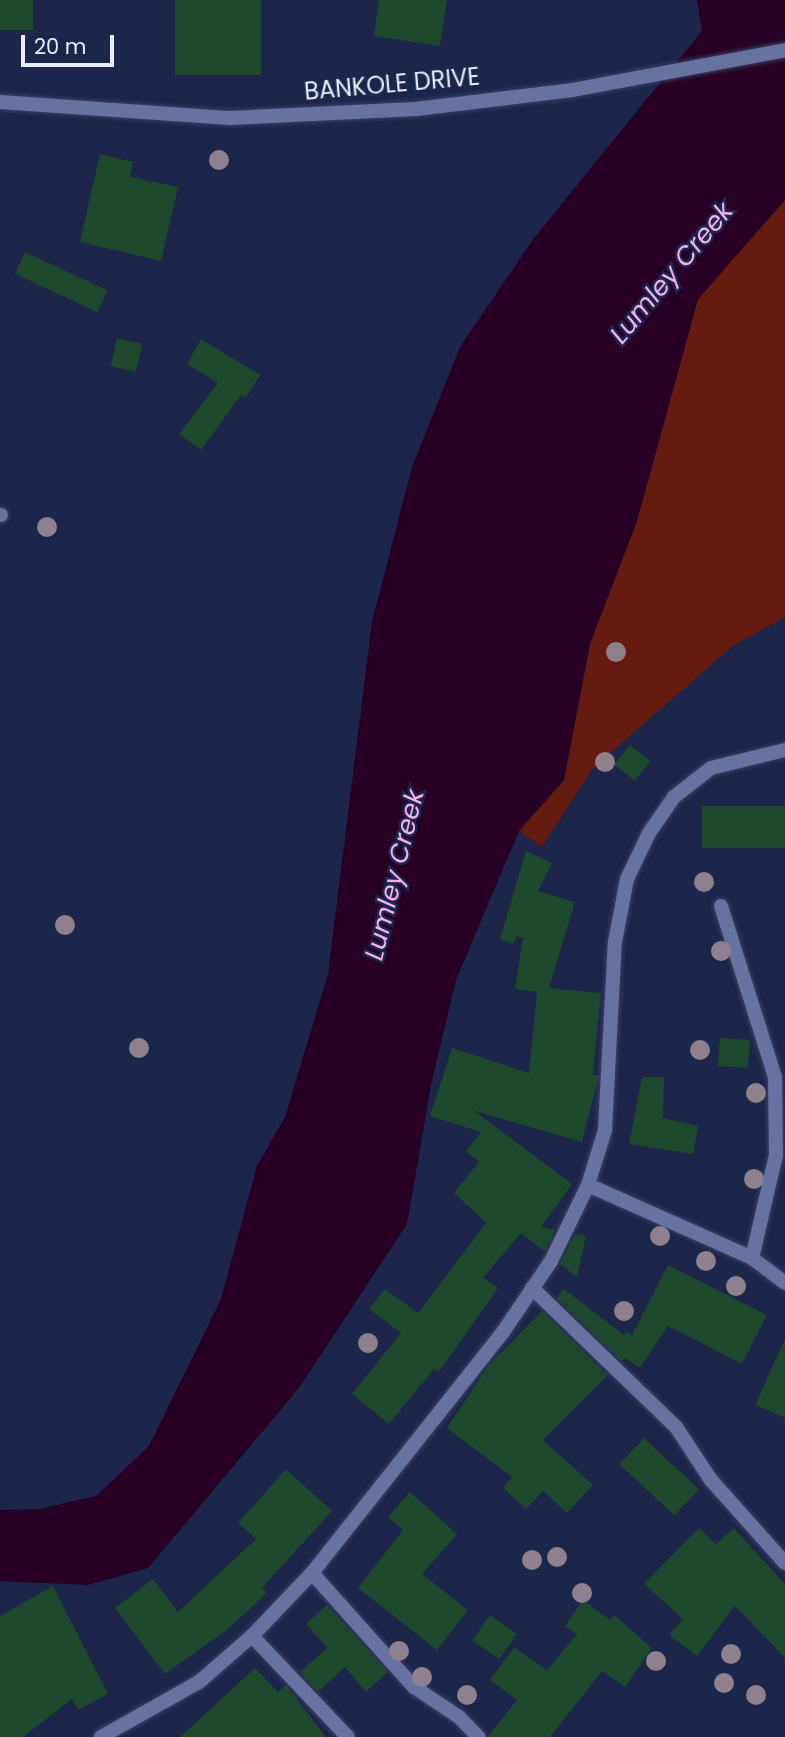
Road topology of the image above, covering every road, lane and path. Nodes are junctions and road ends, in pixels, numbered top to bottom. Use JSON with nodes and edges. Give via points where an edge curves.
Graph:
{"nodes":[{"id":1,"x":785,"y":50,"type":"edge"},
{"id":2,"x":0,"y":102,"type":"edge"},
{"id":3,"x":785,"y":750,"type":"edge"},
{"id":4,"x":721,"y":906,"type":"dead end"},
{"id":5,"x":589,"y":1185,"type":"junction"},
{"id":6,"x":752,"y":1258,"type":"junction"},
{"id":7,"x":785,"y":1283,"type":"edge"},
{"id":8,"x":532,"y":1288,"type":"junction"},
{"id":9,"x":785,"y":1563,"type":"edge"},
{"id":10,"x":312,"y":1573,"type":"junction"},
{"id":11,"x":252,"y":1636,"type":"junction"},
{"id":12,"x":101,"y":1737,"type":"edge"},
{"id":13,"x":348,"y":1737,"type":"edge"},
{"id":14,"x":478,"y":1737,"type":"edge"}],
"edges":[{"from":1,"to":2,"type":"street","name":"BANKOLE DRIVE","via":[[572,90],[416,109],[230,118]]},
{"from":3,"to":5,"type":"street","via":[[711,768],[674,797],[649,833],[627,879],[615,942],[605,1130]]},
{"from":4,"to":6,"type":"street","via":[[775,1077],[776,1155]]},
{"from":5,"to":6,"type":"street"},
{"from":5,"to":8,"type":"street","via":[[551,1261]]},
{"from":6,"to":7,"type":"street"},
{"from":8,"to":9,"type":"street","via":[[676,1427],[711,1480]]},
{"from":8,"to":10,"type":"street"},
{"from":10,"to":11,"type":"street"},
{"from":10,"to":14,"type":"street","via":[[414,1687],[459,1717]]},
{"from":11,"to":12,"type":"street","via":[[199,1682]]},
{"from":11,"to":13,"type":"street"}]}
